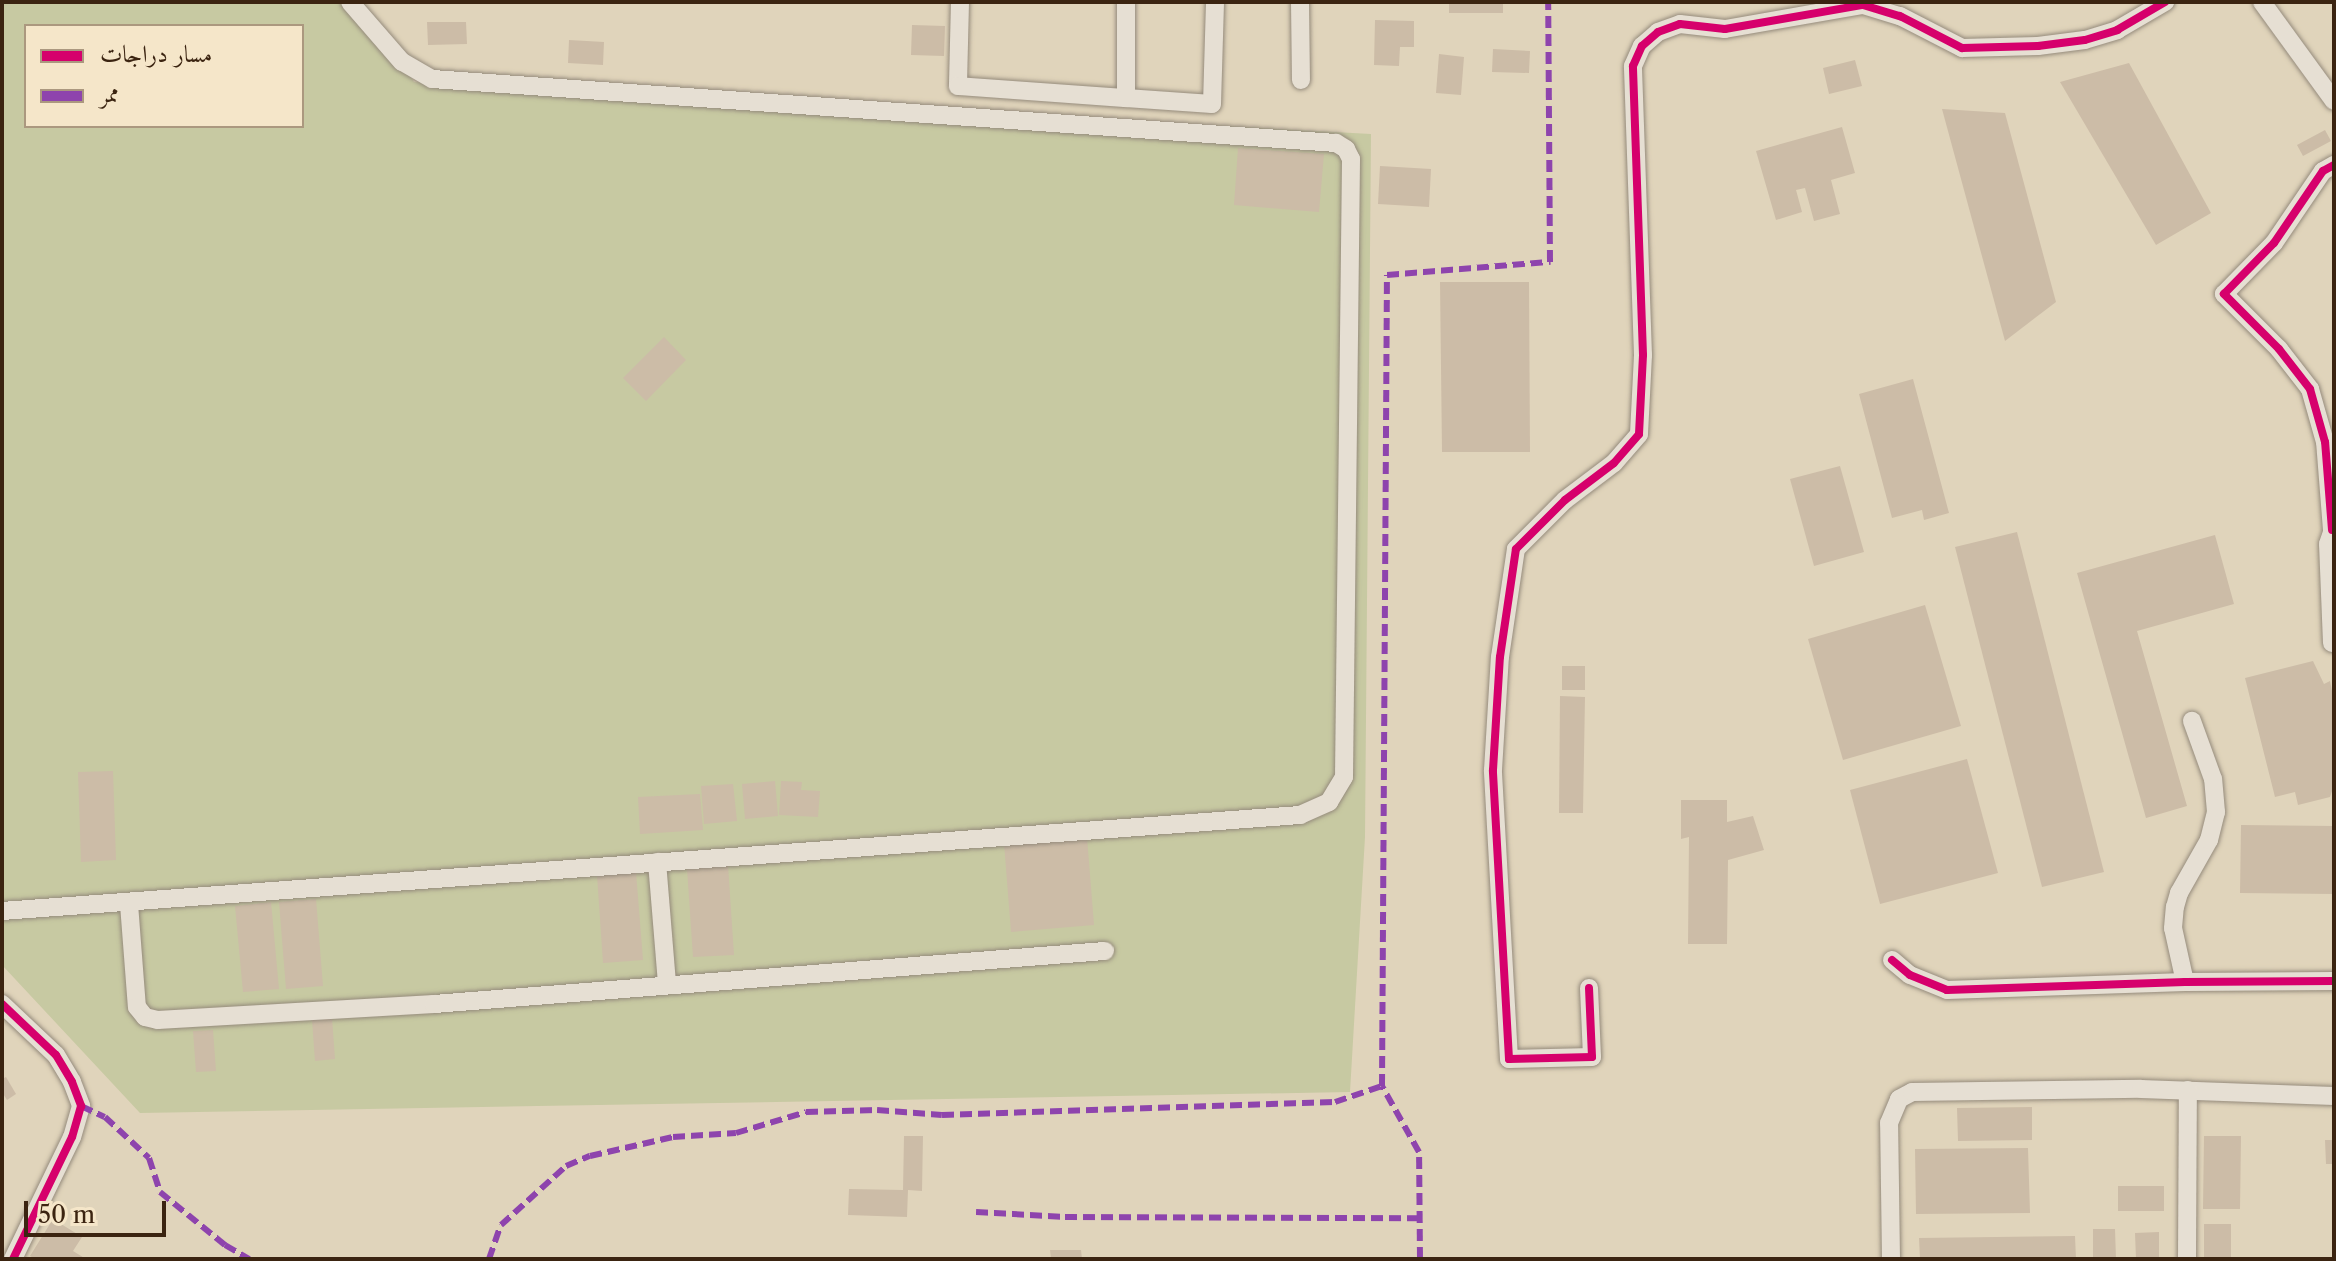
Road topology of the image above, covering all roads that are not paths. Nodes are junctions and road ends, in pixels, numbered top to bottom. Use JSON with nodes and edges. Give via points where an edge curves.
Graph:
{"nodes":[{"id":1,"x":350,"y":2,"type":"edge"},
{"id":2,"x":960,"y":2,"type":"edge"},
{"id":3,"x":1126,"y":2,"type":"edge"},
{"id":4,"x":1215,"y":2,"type":"edge"},
{"id":5,"x":1300,"y":2,"type":"edge"},
{"id":6,"x":2165,"y":2,"type":"edge"},
{"id":7,"x":2262,"y":2,"type":"edge"},
{"id":8,"x":1301,"y":80,"type":"dead end"},
{"id":9,"x":1126,"y":98,"type":"junction"},
{"id":10,"x":2334,"y":101,"type":"edge"},
{"id":11,"x":2334,"y":165,"type":"edge"},
{"id":12,"x":2333,"y":528,"type":"edge"},
{"id":13,"x":2332,"y":643,"type":"dead end"},
{"id":14,"x":2192,"y":721,"type":"dead end"},
{"id":15,"x":657,"y":862,"type":"junction"},
{"id":16,"x":129,"y":904,"type":"junction"},
{"id":17,"x":2,"y":911,"type":"edge"},
{"id":18,"x":1105,"y":951,"type":"dead end"},
{"id":19,"x":1892,"y":960,"type":"dead end"},
{"id":20,"x":2334,"y":981,"type":"edge"},
{"id":21,"x":2185,"y":982,"type":"junction"},
{"id":22,"x":667,"y":983,"type":"junction"},
{"id":23,"x":1589,"y":988,"type":"dead end"},
{"id":24,"x":2,"y":1004,"type":"edge"},
{"id":25,"x":2188,"y":1090,"type":"junction"},
{"id":26,"x":2334,"y":1096,"type":"edge"},
{"id":27,"x":13,"y":1259,"type":"edge"},
{"id":28,"x":1891,"y":1259,"type":"edge"},
{"id":29,"x":2187,"y":1259,"type":"edge"}],
"edges":[{"from":1,"to":15,"type":"street","via":[[402,62],[432,79],[1336,143],[1351,159],[1345,768],[1329,802],[1300,815]]},
{"from":2,"to":9,"type":"street","via":[[958,86]]},
{"from":3,"to":9,"type":"street"},
{"from":4,"to":9,"type":"street","via":[[1212,104]]},
{"from":5,"to":8,"type":"street"},
{"from":6,"to":23,"type":"street","via":[[2117,30],[2038,46],[1962,48],[1900,16],[1863,5],[1725,29],[1680,24],[1658,32],[1642,46],[1633,66],[1643,355],[1639,434],[1614,463],[1565,500],[1516,549],[1500,657],[1493,770],[1509,1059],[1592,1057]]},
{"from":7,"to":10,"type":"street"},
{"from":11,"to":12,"type":"street","via":[[2323,171],[2274,243],[2224,294],[2310,389],[2325,442]]},
{"from":12,"to":13,"type":"street","via":[[2328,544]]},
{"from":14,"to":21,"type":"street","via":[[2213,779],[2216,812],[2209,840],[2175,907],[2173,928]]},
{"from":15,"to":16,"type":"street"},
{"from":15,"to":22,"type":"street"},
{"from":16,"to":17,"type":"street"},
{"from":16,"to":22,"type":"street","via":[[137,1007],[153,1020],[434,1004]]},
{"from":18,"to":22,"type":"street"},
{"from":19,"to":21,"type":"street","via":[[1910,975],[1947,990]]},
{"from":20,"to":21,"type":"street"},
{"from":24,"to":27,"type":"street","via":[[56,1055],[81,1106],[72,1137]]},
{"from":25,"to":26,"type":"street"},
{"from":25,"to":28,"type":"street","via":[[1905,1095],[1889,1123]]},
{"from":25,"to":29,"type":"street"}]}
